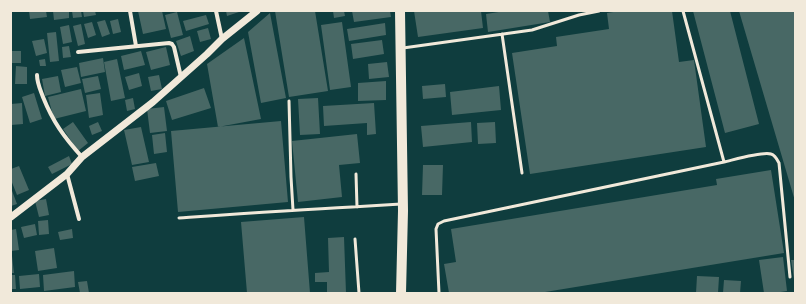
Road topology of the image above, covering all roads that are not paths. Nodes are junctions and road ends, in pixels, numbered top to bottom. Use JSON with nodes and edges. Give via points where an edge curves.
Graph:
{"nodes":[{"id":1,"x":130,"y":11,"type":"edge"},
{"id":2,"x":216,"y":11,"type":"edge"},
{"id":3,"x":257,"y":11,"type":"edge"},
{"id":4,"x":400,"y":11,"type":"edge"},
{"id":5,"x":600,"y":11,"type":"edge"},
{"id":6,"x":683,"y":11,"type":"edge"},
{"id":7,"x":502,"y":34,"type":"junction"},
{"id":8,"x":222,"y":39,"type":"junction"},
{"id":9,"x":136,"y":46,"type":"junction"},
{"id":10,"x":401,"y":48,"type":"junction"},
{"id":11,"x":78,"y":52,"type":"dead end"},
{"id":12,"x":38,"y":75,"type":"dead end"},
{"id":13,"x":181,"y":77,"type":"junction"},
{"id":14,"x":288,"y":101,"type":"dead end"},
{"id":15,"x":82,"y":156,"type":"junction"},
{"id":16,"x":724,"y":162,"type":"junction"},
{"id":17,"x":522,"y":173,"type":"dead end"},
{"id":18,"x":67,"y":174,"type":"junction"},
{"id":19,"x":356,"y":174,"type":"dead end"},
{"id":20,"x":402,"y":204,"type":"junction"},
{"id":21,"x":357,"y":207,"type":"junction"},
{"id":22,"x":293,"y":210,"type":"junction"},
{"id":23,"x":11,"y":217,"type":"edge"},
{"id":24,"x":179,"y":218,"type":"dead end"},
{"id":25,"x":79,"y":219,"type":"dead end"},
{"id":26,"x":355,"y":239,"type":"dead end"},
{"id":27,"x":790,"y":277,"type":"dead end"},
{"id":28,"x":359,"y":293,"type":"edge"},
{"id":29,"x":401,"y":293,"type":"edge"},
{"id":30,"x":439,"y":293,"type":"edge"}],
"edges":[{"from":1,"to":9,"type":"street"},
{"from":2,"to":8,"type":"street"},
{"from":3,"to":8,"type":"street"},
{"from":4,"to":10,"type":"main road"},
{"from":5,"to":7,"type":"lane","via":[[532,30]]},
{"from":6,"to":16,"type":"lane"},
{"from":7,"to":10,"type":"lane"},
{"from":7,"to":17,"type":"lane"},
{"from":8,"to":13,"type":"street"},
{"from":9,"to":11,"type":"street"},
{"from":9,"to":13,"type":"street","via":[[172,44]]},
{"from":10,"to":20,"type":"main road"},
{"from":12,"to":15,"type":"street","via":[[38,84],[53,120]]},
{"from":13,"to":15,"type":"street","via":[[153,102]]},
{"from":14,"to":22,"type":"lane"},
{"from":15,"to":18,"type":"street"},
{"from":16,"to":27,"type":"lane","via":[[770,153],[776,156],[779,163]]},
{"from":16,"to":30,"type":"lane","via":[[444,221],[438,224],[436,229]]},
{"from":18,"to":23,"type":"street"},
{"from":18,"to":25,"type":"street"},
{"from":19,"to":21,"type":"lane"},
{"from":20,"to":21,"type":"lane"},
{"from":20,"to":29,"type":"main road"},
{"from":21,"to":22,"type":"lane"},
{"from":22,"to":24,"type":"lane"},
{"from":26,"to":28,"type":"lane"}]}
